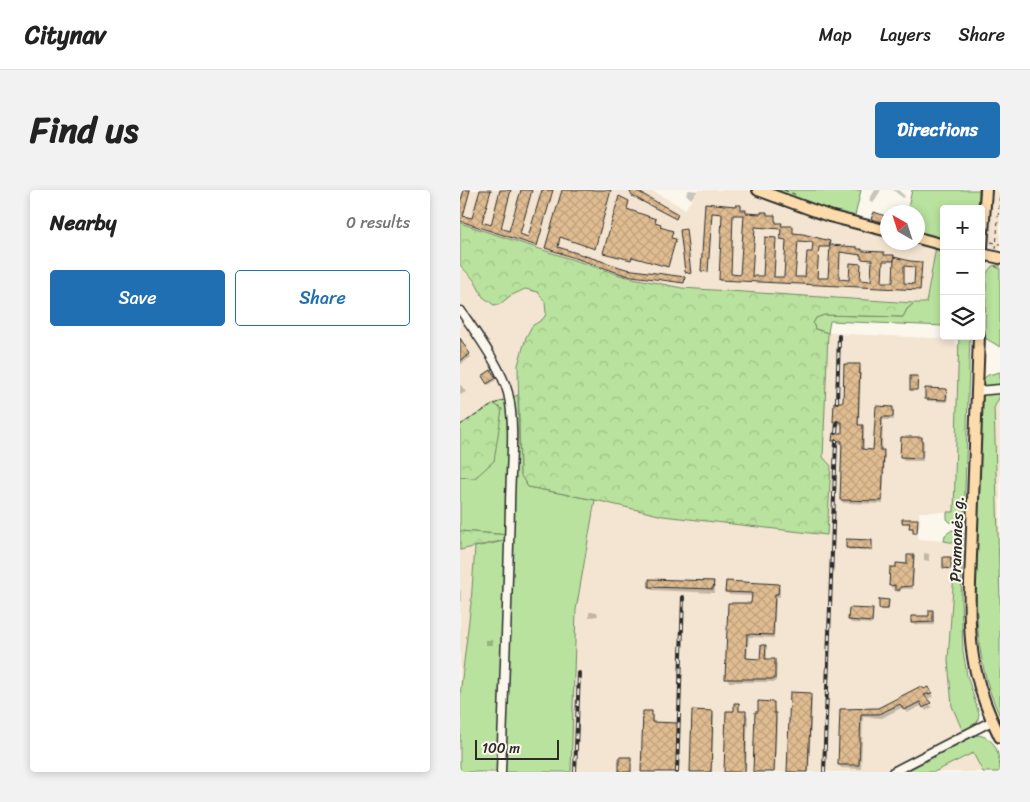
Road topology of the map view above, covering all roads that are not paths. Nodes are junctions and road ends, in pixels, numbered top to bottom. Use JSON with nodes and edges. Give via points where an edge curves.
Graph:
{"nodes":[{"id":1,"x":758,"y":190,"type":"edge"},
{"id":2,"x":986,"y":190,"type":"edge"},
{"id":3,"x":985,"y":205,"type":"edge"},
{"id":4,"x":880,"y":229,"type":"edge"},
{"id":5,"x":925,"y":240,"type":"edge"},
{"id":6,"x":940,"y":244,"type":"edge"},
{"id":7,"x":985,"y":255,"type":"edge"},
{"id":8,"x":1000,"y":258,"type":"edge"},
{"id":9,"x":460,"y":311,"type":"edge"},
{"id":10,"x":979,"y":340,"type":"edge"},
{"id":11,"x":1000,"y":389,"type":"edge"},
{"id":12,"x":977,"y":390,"type":"junction"},
{"id":13,"x":992,"y":722,"type":"junction"},
{"id":14,"x":1000,"y":738,"type":"edge"},
{"id":15,"x":501,"y":772,"type":"edge"},
{"id":16,"x":893,"y":772,"type":"edge"}],
"edges":[{"from":1,"to":4,"type":"main road","via":[[829,216]]},
{"from":2,"to":3,"type":"main road"},
{"from":5,"to":6,"type":"main road"},
{"from":7,"to":8,"type":"main road"},
{"from":9,"to":15,"type":"street","via":[[503,380],[509,398],[510,539]]},
{"from":10,"to":12,"type":"main road","name":"Pramonės g."},
{"from":11,"to":12,"type":"street"},
{"from":12,"to":13,"type":"main road","name":"Pramonės g.","via":[[969,606],[976,672]]},
{"from":13,"to":14,"type":"main road","name":"Pramonės g."},
{"from":13,"to":16,"type":"street"}]}
